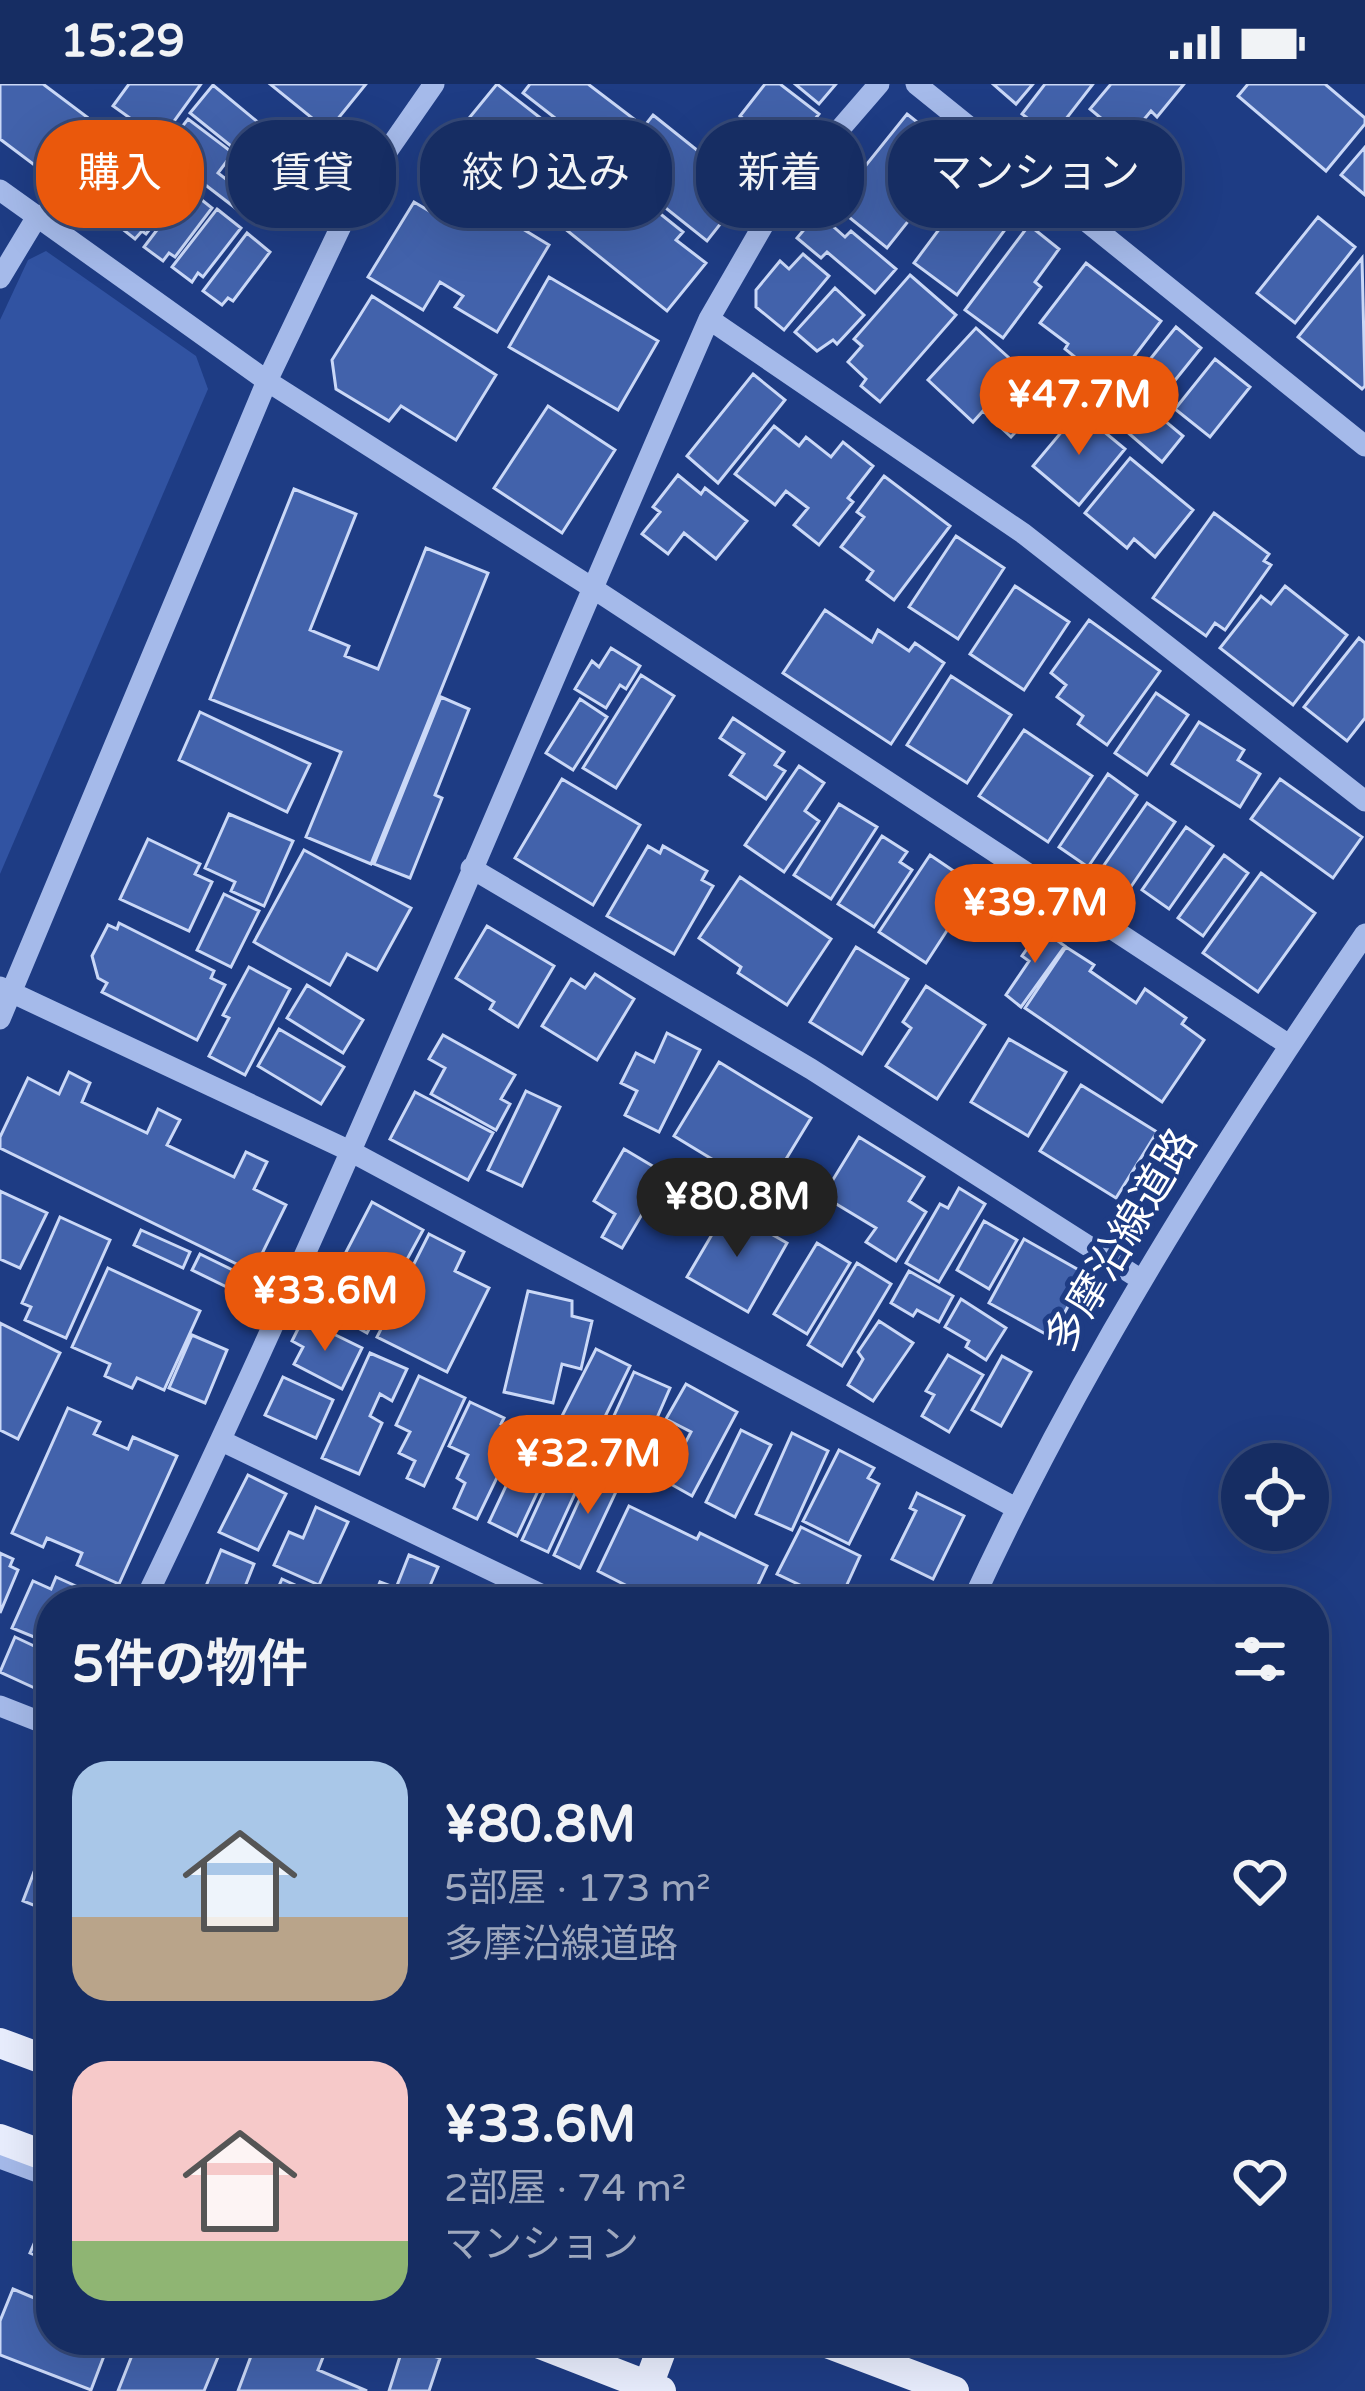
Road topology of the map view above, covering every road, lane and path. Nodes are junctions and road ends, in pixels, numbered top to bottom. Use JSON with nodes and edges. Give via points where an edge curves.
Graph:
{"nodes":[{"id":1,"x":434,"y":84,"type":"edge"},
{"id":2,"x":879,"y":84,"type":"edge"},
{"id":3,"x":916,"y":84,"type":"edge"},
{"id":4,"x":0,"y":190,"type":"edge"},
{"id":5,"x":36,"y":214,"type":"edge"},
{"id":6,"x":36,"y":218,"type":"edge"},
{"id":7,"x":56,"y":228,"type":"edge"},
{"id":8,"x":0,"y":278,"type":"edge"},
{"id":9,"x":709,"y":319,"type":"junction"},
{"id":10,"x":267,"y":381,"type":"junction"},
{"id":11,"x":1365,"y":446,"type":"edge"},
{"id":12,"x":591,"y":587,"type":"junction"},
{"id":13,"x":1365,"y":801,"type":"edge"},
{"id":14,"x":471,"y":868,"type":"junction"},
{"id":15,"x":1365,"y":934,"type":"edge"},
{"id":16,"x":6,"y":990,"type":"edge"},
{"id":17,"x":0,"y":1019,"type":"edge"},
{"id":18,"x":1289,"y":1045,"type":"junction"},
{"id":19,"x":350,"y":1151,"type":"junction"},
{"id":20,"x":1140,"y":1279,"type":"junction"},
{"id":21,"x":222,"y":1441,"type":"junction"},
{"id":22,"x":1016,"y":1508,"type":"junction"},
{"id":23,"x":151,"y":1587,"type":"edge"},
{"id":24,"x":526,"y":1587,"type":"edge"},
{"id":25,"x":979,"y":1587,"type":"edge"},
{"id":26,"x":0,"y":1706,"type":"edge"},
{"id":27,"x":36,"y":1720,"type":"edge"},
{"id":28,"x":0,"y":2043,"type":"edge"},
{"id":29,"x":36,"y":2056,"type":"edge"},
{"id":30,"x":0,"y":2138,"type":"edge"},
{"id":31,"x":36,"y":2152,"type":"edge"},
{"id":32,"x":0,"y":2158,"type":"edge"},
{"id":33,"x":36,"y":2171,"type":"edge"},
{"id":34,"x":567,"y":2355,"type":"edge"},
{"id":35,"x":661,"y":2355,"type":"edge"},
{"id":36,"x":859,"y":2355,"type":"edge"},
{"id":37,"x":652,"y":2389,"type":"edge"},
{"id":38,"x":954,"y":2391,"type":"edge"}],
"edges":[{"from":1,"to":10,"type":"street","via":[[354,200]]},
{"from":2,"to":9,"type":"street","via":[[776,203]]},
{"from":3,"to":11,"type":"street"},
{"from":4,"to":5,"type":"street"},
{"from":6,"to":8,"type":"street"},
{"from":7,"to":10,"type":"street"},
{"from":9,"to":12,"type":"street"},
{"from":9,"to":13,"type":"street","via":[[1024,534]]},
{"from":10,"to":12,"type":"street"},
{"from":10,"to":16,"type":"street"},
{"from":12,"to":14,"type":"street"},
{"from":12,"to":18,"type":"street"},
{"from":14,"to":19,"type":"street"},
{"from":14,"to":20,"type":"street","via":[[811,1069]]},
{"from":15,"to":18,"type":"street","name":"多摩沿線道路"},
{"from":16,"to":17,"type":"street"},
{"from":16,"to":19,"type":"street"},
{"from":18,"to":20,"type":"street","name":"多摩沿線道路"},
{"from":19,"to":21,"type":"street"},
{"from":19,"to":22,"type":"street"},
{"from":20,"to":22,"type":"street","name":"多摩沿線道路"},
{"from":21,"to":23,"type":"street"},
{"from":21,"to":24,"type":"street"},
{"from":22,"to":25,"type":"street","name":"多摩沿線道路"},
{"from":26,"to":27,"type":"street"},
{"from":28,"to":29,"type":"main road"},
{"from":30,"to":31,"type":"main road"},
{"from":32,"to":33,"type":"street"},
{"from":34,"to":37,"type":"main road"},
{"from":35,"to":37,"type":"main road"},
{"from":36,"to":38,"type":"main road"}]}
